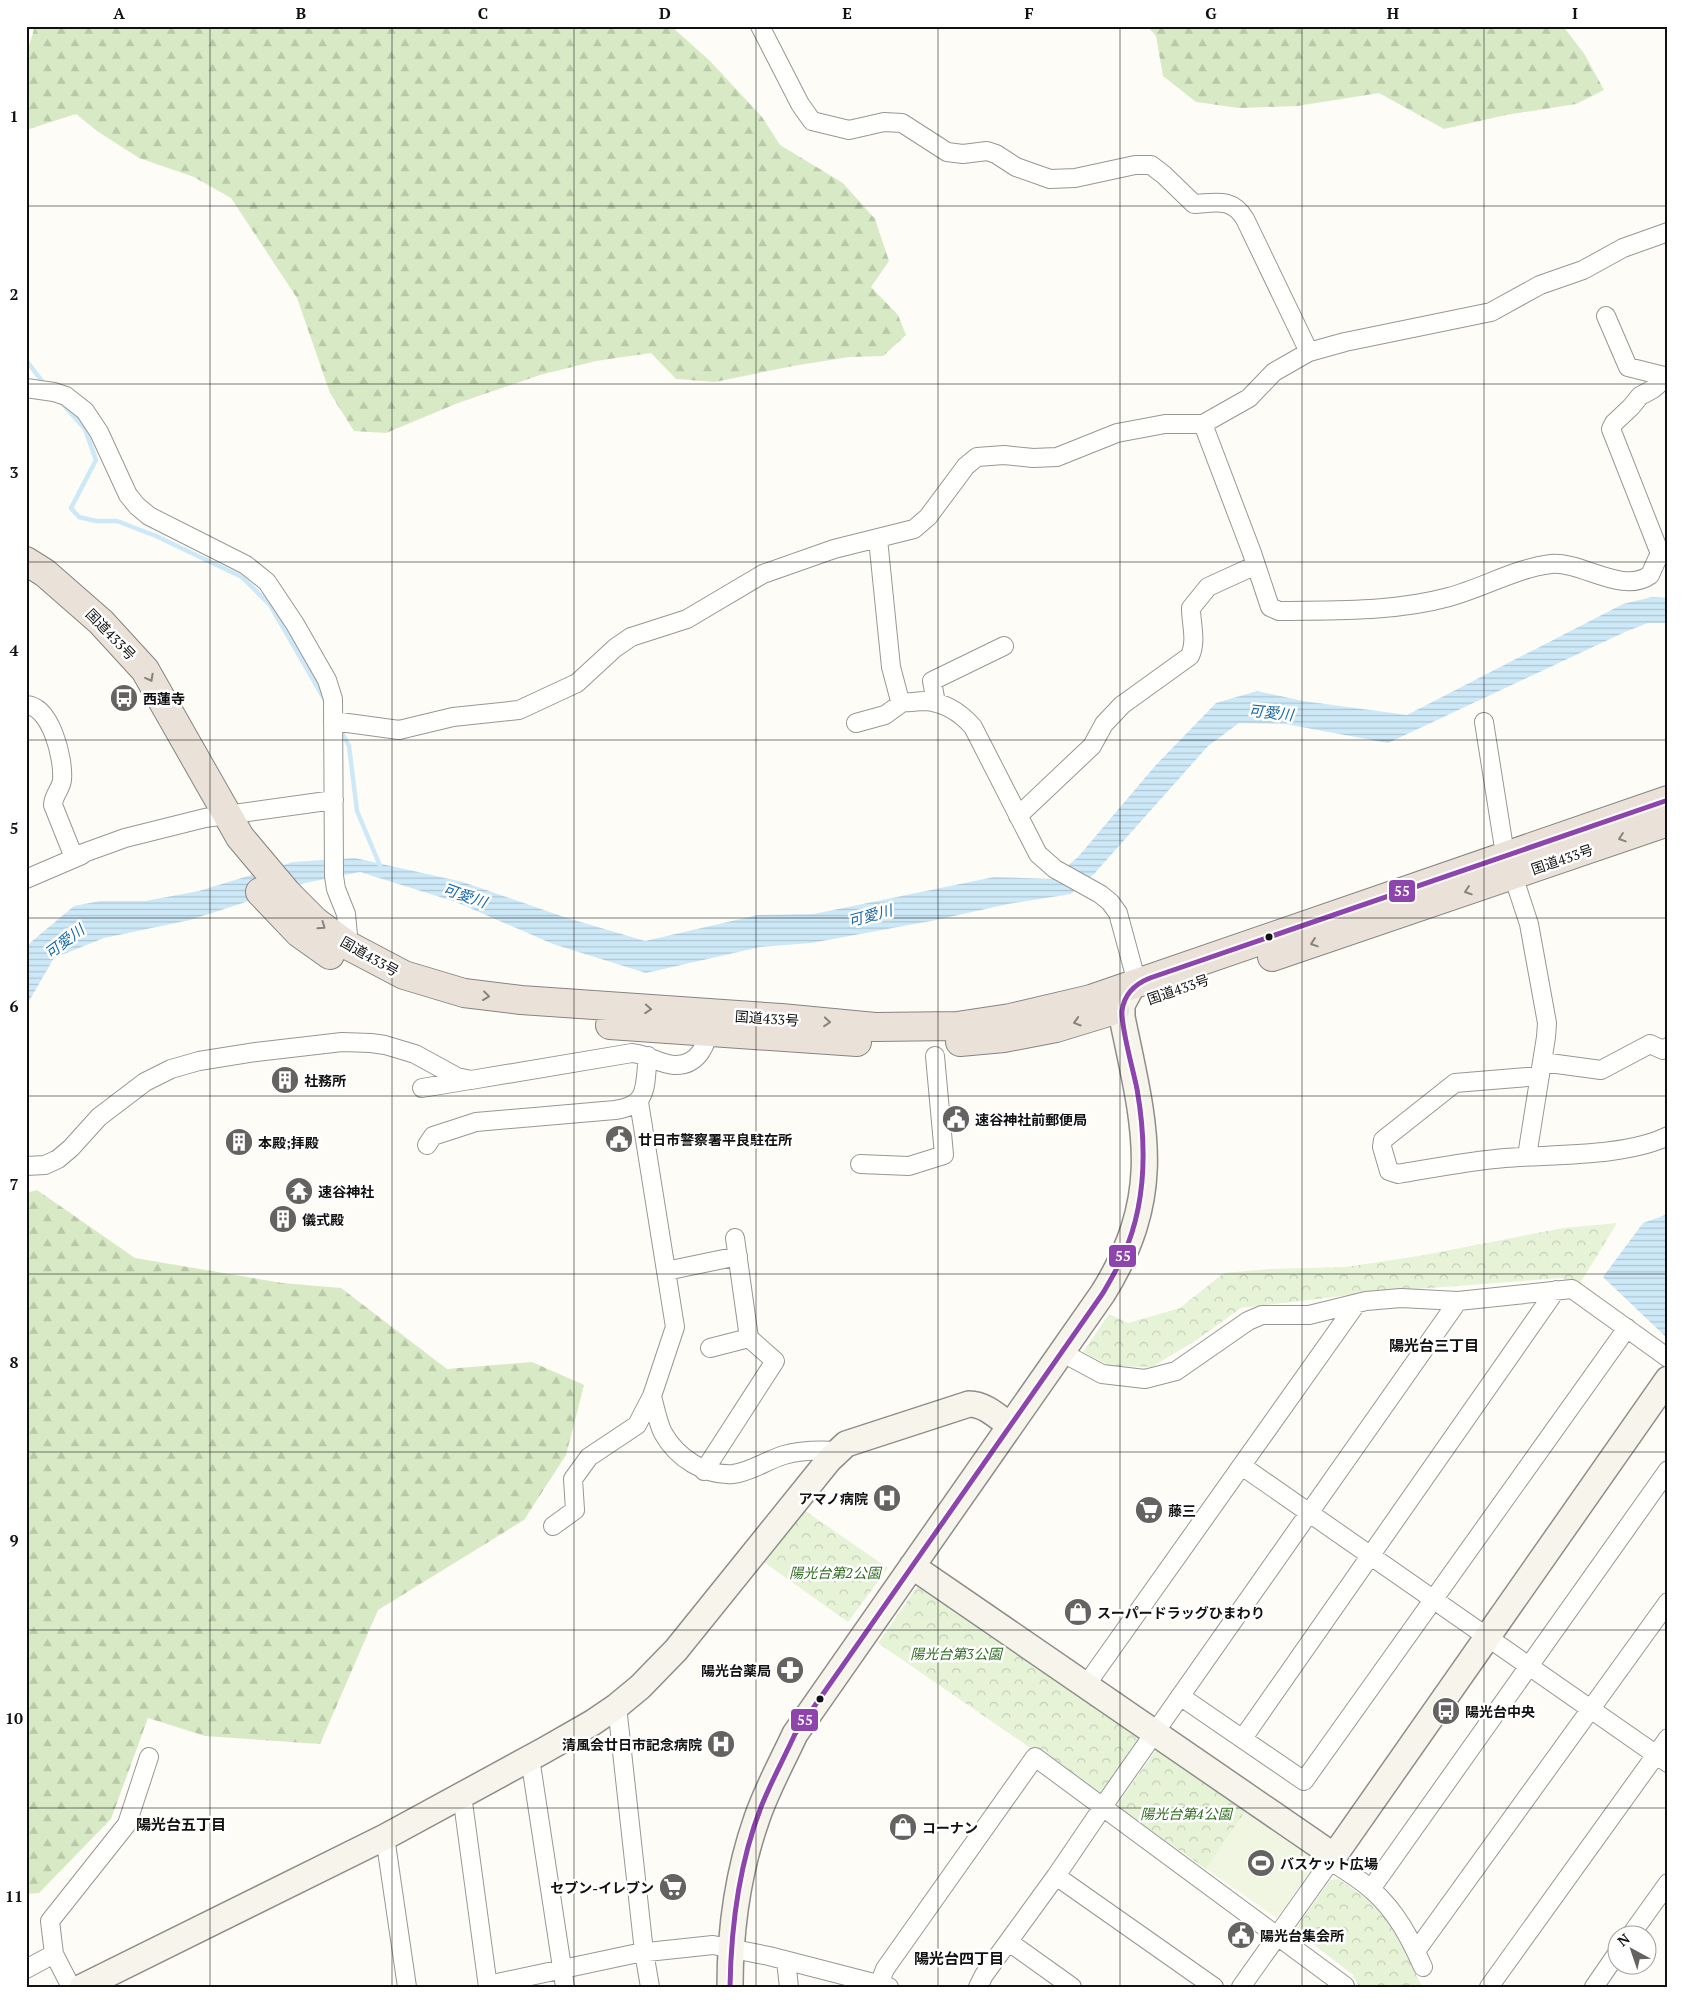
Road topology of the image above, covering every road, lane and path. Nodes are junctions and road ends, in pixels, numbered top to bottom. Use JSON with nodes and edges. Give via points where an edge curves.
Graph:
{"nodes":[{"id":1,"x":760,"y":26,"type":"edge"},
{"id":2,"x":1668,"y":232,"type":"edge"},
{"id":3,"x":1606,"y":316,"type":"dead end"},
{"id":4,"x":1309,"y":352,"type":"junction"},
{"id":5,"x":1667,"y":377,"type":"edge"},
{"id":6,"x":26,"y":388,"type":"edge"},
{"id":7,"x":1203,"y":424,"type":"junction"},
{"id":8,"x":878,"y":539,"type":"junction"},
{"id":9,"x":26,"y":561,"type":"edge"},
{"id":10,"x":1256,"y":565,"type":"junction"},
{"id":11,"x":26,"y":581,"type":"edge"},
{"id":12,"x":1004,"y":646,"type":"dead end"},
{"id":13,"x":902,"y":702,"type":"junction"},
{"id":14,"x":936,"y":703,"type":"junction"},
{"id":15,"x":26,"y":705,"type":"edge"},
{"id":16,"x":333,"y":721,"type":"junction"},
{"id":17,"x":856,"y":722,"type":"dead end"},
{"id":18,"x":1484,"y":722,"type":"dead end"},
{"id":19,"x":334,"y":800,"type":"junction"},
{"id":20,"x":1668,"y":800,"type":"edge"},
{"id":21,"x":216,"y":816,"type":"junction"},
{"id":22,"x":1018,"y":816,"type":"junction"},
{"id":23,"x":1668,"y":822,"type":"edge"},
{"id":24,"x":82,"y":855,"type":"junction"},
{"id":25,"x":1509,"y":866,"type":"junction"},
{"id":26,"x":26,"y":879,"type":"edge"},
{"id":27,"x":277,"y":897,"type":"junction"},
{"id":28,"x":349,"y":946,"type":"junction"},
{"id":29,"x":1137,"y":983,"type":"junction"},
{"id":30,"x":1116,"y":1016,"type":"junction"},
{"id":31,"x":710,"y":1024,"type":"junction"},
{"id":32,"x":1668,"y":1047,"type":"edge"},
{"id":33,"x":648,"y":1056,"type":"junction"},
{"id":34,"x":935,"y":1056,"type":"dead end"},
{"id":35,"x":1541,"y":1069,"type":"junction"},
{"id":36,"x":471,"y":1080,"type":"junction"},
{"id":37,"x":422,"y":1088,"type":"dead end"},
{"id":38,"x":639,"y":1102,"type":"junction"},
{"id":39,"x":1668,"y":1136,"type":"edge"},
{"id":40,"x":427,"y":1145,"type":"dead end"},
{"id":41,"x":1527,"y":1156,"type":"junction"},
{"id":42,"x":860,"y":1164,"type":"dead end"},
{"id":43,"x":26,"y":1166,"type":"edge"},
{"id":44,"x":735,"y":1238,"type":"dead end"},
{"id":45,"x":738,"y":1256,"type":"junction"},
{"id":46,"x":666,"y":1271,"type":"junction"},
{"id":47,"x":1556,"y":1290,"type":"junction"},
{"id":48,"x":1458,"y":1301,"type":"junction"},
{"id":49,"x":1357,"y":1303,"type":"junction"},
{"id":50,"x":1627,"y":1328,"type":"junction"},
{"id":51,"x":749,"y":1338,"type":"junction"},
{"id":52,"x":710,"y":1348,"type":"dead end"},
{"id":53,"x":1061,"y":1352,"type":"junction"},
{"id":54,"x":1668,"y":1358,"type":"edge"},
{"id":55,"x":1668,"y":1379,"type":"edge"},
{"id":56,"x":652,"y":1396,"type":"junction"},
{"id":57,"x":1010,"y":1426,"type":"junction"},
{"id":58,"x":837,"y":1451,"type":"junction"},
{"id":59,"x":1242,"y":1466,"type":"junction"},
{"id":60,"x":1668,"y":1470,"type":"edge"},
{"id":61,"x":704,"y":1471,"type":"junction"},
{"id":62,"x":1309,"y":1513,"type":"junction"},
{"id":63,"x":553,"y":1526,"type":"dead end"},
{"id":64,"x":1370,"y":1556,"type":"junction"},
{"id":65,"x":912,"y":1566,"type":"junction"},
{"id":66,"x":1433,"y":1600,"type":"junction"},
{"id":67,"x":1668,"y":1602,"type":"edge"},
{"id":68,"x":1487,"y":1637,"type":"junction"},
{"id":69,"x":1529,"y":1666,"type":"junction"},
{"id":70,"x":1086,"y":1685,"type":"junction"},
{"id":71,"x":1180,"y":1696,"type":"junction"},
{"id":72,"x":617,"y":1706,"type":"junction"},
{"id":73,"x":1590,"y":1709,"type":"junction"},
{"id":74,"x":1155,"y":1732,"type":"junction"},
{"id":75,"x":1243,"y":1738,"type":"junction"},
{"id":76,"x":1668,"y":1738,"type":"edge"},
{"id":77,"x":149,"y":1757,"type":"dead end"},
{"id":78,"x":530,"y":1758,"type":"junction"},
{"id":79,"x":1662,"y":1759,"type":"edge"},
{"id":80,"x":462,"y":1795,"type":"junction"},
{"id":81,"x":1102,"y":1807,"type":"junction"},
{"id":82,"x":385,"y":1838,"type":"junction"},
{"id":83,"x":1332,"y":1858,"type":"junction"},
{"id":84,"x":1056,"y":1876,"type":"junction"},
{"id":85,"x":1668,"y":1883,"type":"edge"},
{"id":86,"x":1371,"y":1888,"type":"junction"},
{"id":87,"x":1637,"y":1926,"type":"edge"},
{"id":88,"x":1278,"y":1936,"type":"junction"},
{"id":89,"x":1009,"y":1942,"type":"junction"},
{"id":90,"x":731,"y":1948,"type":"junction"},
{"id":91,"x":644,"y":1952,"type":"junction"},
{"id":92,"x":54,"y":1954,"type":"junction"},
{"id":93,"x":786,"y":1961,"type":"junction"},
{"id":94,"x":26,"y":1969,"type":"edge"},
{"id":95,"x":562,"y":1969,"type":"junction"},
{"id":96,"x":1606,"y":1970,"type":"edge"},
{"id":97,"x":488,"y":1986,"type":"edge"},
{"id":98,"x":882,"y":1986,"type":"edge"},
{"id":99,"x":1345,"y":1986,"type":"edge"},
{"id":100,"x":71,"y":1987,"type":"edge"},
{"id":101,"x":82,"y":1987,"type":"edge"},
{"id":102,"x":407,"y":1987,"type":"edge"},
{"id":103,"x":565,"y":1987,"type":"edge"},
{"id":104,"x":650,"y":1987,"type":"edge"},
{"id":105,"x":730,"y":1987,"type":"edge"},
{"id":106,"x":789,"y":1987,"type":"edge"},
{"id":107,"x":978,"y":1987,"type":"edge"},
{"id":108,"x":1072,"y":1987,"type":"edge"},
{"id":109,"x":1214,"y":1987,"type":"edge"},
{"id":110,"x":1241,"y":1987,"type":"edge"},
{"id":111,"x":1489,"y":1987,"type":"edge"},
{"id":112,"x":1594,"y":1987,"type":"edge"}],
"edges":[{"from":1,"to":4,"type":"street","via":[[800,104],[812,120],[849,130],[884,122],[902,123],[947,152],[987,151],[1050,179],[1151,165],[1194,204],[1229,203],[1239,209],[1245,219]]},
{"from":2,"to":4,"type":"street","via":[[1540,285],[1491,312]]},
{"from":3,"to":5,"type":"street","via":[[1628,367]]},
{"from":4,"to":7,"type":"street","via":[[1274,372],[1249,398]]},
{"from":5,"to":10,"type":"street","via":[[1640,396],[1611,429],[1659,552],[1648,577],[1622,582],[1580,568],[1554,564],[1423,603],[1368,609],[1278,611],[1267,603]]},
{"from":6,"to":16,"type":"street","via":[[66,396],[85,411],[99,432],[128,494],[149,516],[246,565],[268,582],[328,683],[333,699]]},
{"from":7,"to":8,"type":"street","via":[[1165,424],[1117,433],[1057,458],[1004,455],[977,458],[966,466],[928,517],[914,529]]},
{"from":7,"to":10,"type":"street"},
{"from":8,"to":13,"type":"street","via":[[891,667],[898,698]]},
{"from":8,"to":16,"type":"street","via":[[834,549],[763,574],[687,619],[631,637],[577,683],[520,710],[454,717],[399,730]]},
{"from":9,"to":21,"type":"highway","name":"国道433号","one_way":true,"via":[[45,572],[101,622],[145,670]]},
{"from":10,"to":22,"type":"street","via":[[1206,588],[1191,608],[1194,649],[1190,656],[1122,705],[1104,724],[1092,746]]},
{"from":11,"to":21,"type":"highway","name":"国道433号","via":[[67,610],[90,632],[130,682]]},
{"from":12,"to":14,"type":"street","via":[[932,681]]},
{"from":13,"to":14,"type":"street"},
{"from":13,"to":17,"type":"street","via":[[885,715]]},
{"from":14,"to":22,"type":"street","via":[[957,712],[973,727]]},
{"from":15,"to":24,"type":"street","via":[[39,710],[45,718],[59,749],[62,780],[53,805],[71,850]]},
{"from":16,"to":19,"type":"street"},
{"from":18,"to":25,"type":"street"},
{"from":19,"to":21,"type":"street"},
{"from":19,"to":28,"type":"street","via":[[335,880],[346,914]]},
{"from":20,"to":25,"type":"highway","name":"国道433号"},
{"from":21,"to":24,"type":"street","via":[[125,838]]},
{"from":21,"to":27,"type":"highway","name":"国道433号","via":[[248,863]]},
{"from":22,"to":29,"type":"street","via":[[1038,854],[1055,869],[1110,902],[1118,913]]},
{"from":23,"to":25,"type":"highway","name":"国道433号","one_way":true},
{"from":24,"to":26,"type":"street"},
{"from":25,"to":29,"type":"highway","name":"国道433号"},
{"from":25,"to":30,"type":"highway","name":"国道433号","one_way":true},
{"from":25,"to":35,"type":"street","via":[[1529,924],[1546,1015]]},
{"from":27,"to":28,"type":"highway","name":"国道433号","one_way":true},
{"from":27,"to":31,"type":"highway","name":"国道433号","via":[[299,933],[345,965],[385,985],[438,1005],[480,1013]]},
{"from":28,"to":31,"type":"highway","name":"国道433号","one_way":true,"via":[[404,975],[464,993]]},
{"from":29,"to":30,"type":"street","via":[[1126,994]]},
{"from":31,"to":29,"type":"highway","name":"国道433号","one_way":true,"via":[[781,1018],[875,1027],[957,1026],[1010,1018]]},
{"from":30,"to":31,"type":"highway","name":"国道433号","one_way":true,"via":[[1004,1038],[934,1044],[832,1042]]},
{"from":30,"to":53,"type":"street","via":[[1144,1134],[1142,1196],[1132,1237],[1114,1275]]},
{"from":31,"to":33,"type":"street","via":[[705,1046],[686,1063],[673,1065]]},
{"from":32,"to":35,"type":"street","via":[[1663,1050],[1650,1044],[1601,1070]]},
{"from":33,"to":36,"type":"street","via":[[626,1054]]},
{"from":33,"to":38,"type":"street","via":[[643,1095]]},
{"from":34,"to":42,"type":"street","via":[[944,1155],[909,1166]]},
{"from":35,"to":41,"type":"street"},
{"from":35,"to":41,"type":"street","via":[[1455,1083],[1385,1137],[1382,1143],[1389,1171],[1398,1174]]},
{"from":36,"to":37,"type":"street"},
{"from":36,"to":43,"type":"street","via":[[457,1077],[416,1054],[371,1043],[342,1042],[199,1061],[151,1078],[100,1117],[58,1159],[45,1165]]},
{"from":38,"to":40,"type":"street","via":[[615,1110],[476,1122],[433,1136]]},
{"from":38,"to":46,"type":"street"},
{"from":39,"to":41,"type":"street","via":[[1629,1148]]},
{"from":44,"to":45,"type":"street"},
{"from":45,"to":46,"type":"street"},
{"from":45,"to":51,"type":"street"},
{"from":46,"to":56,"type":"street","via":[[675,1327]]},
{"from":47,"to":48,"type":"street"},
{"from":47,"to":50,"type":"street","via":[[1572,1289]]},
{"from":47,"to":64,"type":"street"},
{"from":48,"to":49,"type":"street","via":[[1401,1298]]},
{"from":48,"to":62,"type":"street"},
{"from":49,"to":53,"type":"street","via":[[1309,1315],[1262,1315],[1248,1321],[1176,1371],[1145,1378],[1102,1374]]},
{"from":49,"to":59,"type":"street"},
{"from":50,"to":54,"type":"street"},
{"from":50,"to":66,"type":"street"},
{"from":51,"to":52,"type":"street"},
{"from":51,"to":61,"type":"street","via":[[775,1361]]},
{"from":53,"to":57,"type":"street"},
{"from":55,"to":68,"type":"street"},
{"from":56,"to":61,"type":"street","via":[[663,1433],[680,1455]]},
{"from":56,"to":63,"type":"street","via":[[637,1425],[589,1457],[580,1467],[573,1479],[575,1510]]},
{"from":57,"to":58,"type":"street","via":[[983,1407],[970,1404],[846,1444]]},
{"from":57,"to":65,"type":"street"},
{"from":58,"to":61,"type":"street","via":[[808,1450],[783,1455],[759,1467],[733,1474]]},
{"from":58,"to":72,"type":"street","via":[[676,1650],[640,1688]]},
{"from":59,"to":62,"type":"street"},
{"from":59,"to":70,"type":"street"},
{"from":60,"to":69,"type":"street"},
{"from":62,"to":64,"type":"street"},
{"from":62,"to":71,"type":"street"},
{"from":64,"to":66,"type":"street"},
{"from":64,"to":75,"type":"street"},
{"from":65,"to":70,"type":"street"},
{"from":65,"to":90,"type":"street","via":[[795,1734],[769,1788],[741,1876]]},
{"from":66,"to":68,"type":"street"},
{"from":66,"to":75,"type":"street","via":[[1304,1780]]},
{"from":67,"to":73,"type":"street"},
{"from":68,"to":69,"type":"street"},
{"from":68,"to":83,"type":"street"},
{"from":69,"to":73,"type":"street"},
{"from":69,"to":86,"type":"street"},
{"from":70,"to":74,"type":"street"},
{"from":71,"to":74,"type":"street"},
{"from":71,"to":75,"type":"street"},
{"from":72,"to":78,"type":"street"},
{"from":72,"to":91,"type":"street"},
{"from":73,"to":79,"type":"street"},
{"from":73,"to":86,"type":"street","via":[[1420,1959],[1402,1924]]},
{"from":74,"to":81,"type":"street"},
{"from":74,"to":83,"type":"street"},
{"from":76,"to":79,"type":"street"},
{"from":77,"to":92,"type":"street","via":[[127,1824],[50,1921]]},
{"from":78,"to":80,"type":"street"},
{"from":78,"to":95,"type":"street"},
{"from":79,"to":111,"type":"street"},
{"from":80,"to":82,"type":"street"},
{"from":80,"to":97,"type":"street"},
{"from":81,"to":84,"type":"street"},
{"from":81,"to":88,"type":"street"},
{"from":81,"to":98,"type":"street","via":[[1035,1758],[885,1969]]},
{"from":82,"to":101,"type":"street"},
{"from":82,"to":102,"type":"street"},
{"from":83,"to":86,"type":"street"},
{"from":83,"to":88,"type":"street"},
{"from":84,"to":89,"type":"street"},
{"from":84,"to":109,"type":"street"},
{"from":85,"to":87,"type":"street"},
{"from":88,"to":99,"type":"street"},
{"from":88,"to":110,"type":"street"},
{"from":89,"to":107,"type":"street"},
{"from":89,"to":108,"type":"street"},
{"from":90,"to":91,"type":"street","via":[[713,1945]]},
{"from":90,"to":93,"type":"street"},
{"from":90,"to":105,"type":"street"},
{"from":91,"to":95,"type":"street"},
{"from":91,"to":104,"type":"street"},
{"from":92,"to":94,"type":"street"},
{"from":92,"to":100,"type":"street"},
{"from":93,"to":98,"type":"street"},
{"from":93,"to":106,"type":"street"},
{"from":95,"to":97,"type":"street"},
{"from":95,"to":103,"type":"street"},
{"from":96,"to":112,"type":"street"}]}
